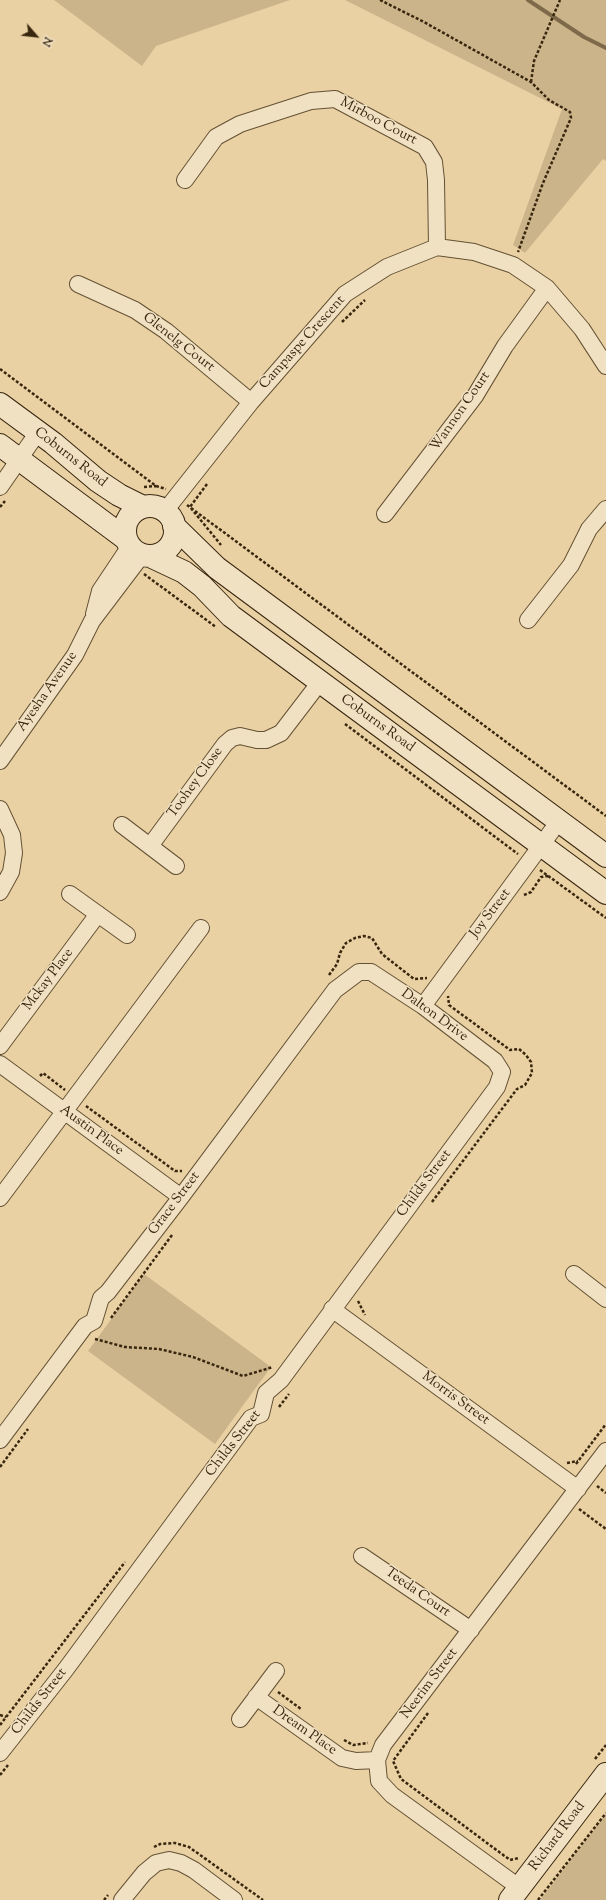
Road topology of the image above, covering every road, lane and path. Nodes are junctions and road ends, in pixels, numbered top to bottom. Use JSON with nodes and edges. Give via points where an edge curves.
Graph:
{"nodes":[{"id":1,"x":380,"y":0,"type":"edge"},
{"id":2,"x":560,"y":0,"type":"edge"},
{"id":3,"x":531,"y":82,"type":"junction"},
{"id":4,"x":185,"y":180,"type":"dead end"},
{"id":5,"x":437,"y":247,"type":"junction"},
{"id":6,"x":513,"y":265,"type":"junction"},
{"id":7,"x":78,"y":284,"type":"dead end"},
{"id":8,"x":547,"y":288,"type":"junction"},
{"id":9,"x":366,"y":299,"type":"dead end"},
{"id":10,"x":340,"y":325,"type":"dead end"},
{"id":11,"x":606,"y":366,"type":"edge"},
{"id":12,"x":0,"y":369,"type":"edge"},
{"id":13,"x":251,"y":402,"type":"junction"},
{"id":14,"x":0,"y":404,"type":"edge"},
{"id":15,"x":38,"y":432,"type":"junction"},
{"id":16,"x":0,"y":445,"type":"edge"},
{"id":17,"x":20,"y":460,"type":"junction"},
{"id":18,"x":207,"y":483,"type":"dead end"},
{"id":19,"x":0,"y":487,"type":"edge"},
{"id":20,"x":143,"y":507,"type":"junction"},
{"id":21,"x":190,"y":507,"type":"junction"},
{"id":22,"x":606,"y":509,"type":"edge"},
{"id":23,"x":172,"y":512,"type":"junction"},
{"id":24,"x":385,"y":514,"type":"dead end"},
{"id":25,"x":137,"y":552,"type":"junction"},
{"id":26,"x":528,"y":620,"type":"dead end"},
{"id":27,"x":222,"y":632,"type":"dead end"},
{"id":28,"x":320,"y":682,"type":"junction"},
{"id":29,"x":340,"y":721,"type":"dead end"},
{"id":30,"x":0,"y":761,"type":"edge"},
{"id":31,"x":0,"y":809,"type":"edge"},
{"id":32,"x":606,"y":816,"type":"edge"},
{"id":33,"x":559,"y":821,"type":"junction"},
{"id":34,"x":122,"y":825,"type":"dead end"},
{"id":35,"x":150,"y":846,"type":"junction"},
{"id":36,"x":536,"y":854,"type":"junction"},
{"id":37,"x":606,"y":856,"type":"edge"},
{"id":38,"x":176,"y":866,"type":"dead end"},
{"id":39,"x":0,"y":892,"type":"edge"},
{"id":40,"x":606,"y":893,"type":"edge"},
{"id":41,"x":70,"y":894,"type":"dead end"},
{"id":42,"x":98,"y":914,"type":"junction"},
{"id":43,"x":606,"y":918,"type":"edge"},
{"id":44,"x":201,"y":928,"type":"dead end"},
{"id":45,"x":127,"y":935,"type":"dead end"},
{"id":46,"x":359,"y":972,"type":"joint"},
{"id":47,"x":423,"y":1006,"type":"junction"},
{"id":48,"x":0,"y":1046,"type":"edge"},
{"id":49,"x":0,"y":1064,"type":"edge"},
{"id":50,"x":502,"y":1072,"type":"joint"},
{"id":51,"x":65,"y":1112,"type":"junction"},
{"id":52,"x":181,"y":1197,"type":"junction"},
{"id":53,"x":0,"y":1198,"type":"edge"},
{"id":54,"x":176,"y":1230,"type":"dead end"},
{"id":55,"x":574,"y":1274,"type":"dead end"},
{"id":56,"x":606,"y":1299,"type":"edge"},
{"id":57,"x":332,"y":1309,"type":"junction"},
{"id":58,"x":110,"y":1320,"type":"dead end"},
{"id":59,"x":100,"y":1332,"type":"dead end"},
{"id":60,"x":96,"y":1339,"type":"junction"},
{"id":61,"x":91,"y":1345,"type":"dead end"},
{"id":62,"x":270,"y":1373,"type":"dead end"},
{"id":63,"x":32,"y":1424,"type":"dead end"},
{"id":64,"x":0,"y":1440,"type":"edge"},
{"id":65,"x":606,"y":1451,"type":"edge"},
{"id":66,"x":0,"y":1467,"type":"edge"},
{"id":67,"x":600,"y":1481,"type":"dead end"},
{"id":68,"x":596,"y":1486,"type":"junction"},
{"id":69,"x":606,"y":1493,"type":"edge"},
{"id":70,"x":584,"y":1494,"type":"junction"},
{"id":71,"x":579,"y":1509,"type":"junction"},
{"id":72,"x":574,"y":1515,"type":"dead end"},
{"id":73,"x":606,"y":1529,"type":"edge"},
{"id":74,"x":362,"y":1556,"type":"dead end"},
{"id":75,"x":126,"y":1560,"type":"dead end"},
{"id":76,"x":471,"y":1630,"type":"junction"},
{"id":77,"x":276,"y":1671,"type":"dead end"},
{"id":78,"x":256,"y":1697,"type":"junction"},
{"id":79,"x":430,"y":1709,"type":"dead end"},
{"id":80,"x":0,"y":1715,"type":"edge"},
{"id":81,"x":6,"y":1717,"type":"junction"},
{"id":82,"x":240,"y":1719,"type":"dead end"},
{"id":83,"x":0,"y":1724,"type":"edge"},
{"id":84,"x":2,"y":1746,"type":"edge"},
{"id":85,"x":377,"y":1760,"type":"junction"},
{"id":86,"x":606,"y":1774,"type":"edge"},
{"id":87,"x":606,"y":1813,"type":"edge"},
{"id":88,"x":522,"y":1858,"type":"dead end"},
{"id":89,"x":515,"y":1894,"type":"edge"},
{"id":90,"x":122,"y":1900,"type":"edge"},
{"id":91,"x":234,"y":1900,"type":"edge"},
{"id":92,"x":538,"y":1900,"type":"edge"}],
"edges":[{"from":1,"to":3,"type":"path"},
{"from":2,"to":3,"type":"path","via":[[534,61]]},
{"from":3,"to":6,"type":"path","via":[[549,100],[570,112],[571,118],[543,183]]},
{"from":4,"to":5,"type":"street","name":"Mirboo Court","via":[[216,137],[240,124],[311,101],[335,99],[425,147],[434,162]]},
{"from":5,"to":6,"type":"street","name":"Campaspe Crescent","via":[[474,252]]},
{"from":5,"to":13,"type":"street","name":"Campaspe Crescent","via":[[387,267],[345,294]]},
{"from":6,"to":8,"type":"street","name":"Campaspe Crescent"},
{"from":7,"to":13,"type":"street","name":"Glenelg Court","via":[[135,310],[166,331]]},
{"from":8,"to":11,"type":"street","name":"Campaspe Crescent","via":[[582,329]]},
{"from":8,"to":24,"type":"street","name":"Wannon Court","via":[[505,346],[475,396]]},
{"from":9,"to":10,"type":"path"},
{"from":12,"to":23,"type":"path","via":[[156,486],[164,488]]},
{"from":13,"to":23,"type":"street","name":"Campaspe Crescent"},
{"from":14,"to":15,"type":"street","name":"Coburns Road"},
{"from":15,"to":17,"type":"street"},
{"from":15,"to":20,"type":"street","name":"Coburns Road","via":[[98,482]]},
{"from":16,"to":17,"type":"street","name":"Coburns Road"},
{"from":17,"to":19,"type":"street"},
{"from":17,"to":25,"type":"street","name":"Coburns Road"},
{"from":18,"to":21,"type":"path"},
{"from":20,"to":23,"type":"street","via":[[151,506]]},
{"from":20,"to":25,"type":"street","via":[[126,523]]},
{"from":21,"to":23,"type":"path"},
{"from":21,"to":32,"type":"path"},
{"from":22,"to":26,"type":"street","via":[[589,529],[570,565]]},
{"from":23,"to":25,"type":"street","via":[[172,543],[162,552]]},
{"from":23,"to":33,"type":"street","via":[[217,568]]},
{"from":25,"to":27,"type":"path"},
{"from":25,"to":28,"type":"street","name":"Coburns Road","via":[[184,572],[202,586],[231,616]]},
{"from":25,"to":30,"type":"street","name":"Ayesha Avenue","via":[[100,591],[92,621],[75,655]]},
{"from":28,"to":35,"type":"street","name":"Toohey Close","via":[[281,733],[266,740],[240,736],[225,744]]},
{"from":28,"to":36,"type":"street","name":"Coburns Road"},
{"from":29,"to":36,"type":"path"},
{"from":31,"to":39,"type":"street","via":[[12,835],[14,853],[11,872]]},
{"from":33,"to":36,"type":"street","name":"Joy Street"},
{"from":33,"to":37,"type":"street"},
{"from":34,"to":35,"type":"street"},
{"from":35,"to":38,"type":"street"},
{"from":36,"to":40,"type":"street","name":"Coburns Road"},
{"from":36,"to":43,"type":"path"},
{"from":36,"to":47,"type":"street","name":"Joy Street"},
{"from":41,"to":42,"type":"street"},
{"from":42,"to":45,"type":"street"},
{"from":42,"to":48,"type":"street","name":"Mckay Place"},
{"from":44,"to":51,"type":"street"},
{"from":46,"to":47,"type":"street","name":"Dalton Drive","via":[[371,972]]},
{"from":46,"to":52,"type":"street","name":"Grace Street","via":[[335,990]]},
{"from":47,"to":50,"type":"street","name":"Dalton Drive","via":[[495,1061]]},
{"from":49,"to":51,"type":"street","name":"Austin Place"},
{"from":50,"to":57,"type":"street","name":"Childs Street","via":[[497,1087]]},
{"from":51,"to":52,"type":"street","name":"Austin Place"},
{"from":51,"to":53,"type":"street"},
{"from":52,"to":64,"type":"street","name":"Grace Street","via":[[101,1298],[94,1321],[85,1326]]},
{"from":54,"to":58,"type":"path"},
{"from":55,"to":56,"type":"street"},
{"from":57,"to":70,"type":"street","name":"Morris Street"},
{"from":57,"to":84,"type":"street","name":"Childs Street","via":[[281,1380],[266,1393],[261,1414],[251,1418],[66,1669]]},
{"from":59,"to":60,"type":"path"},
{"from":60,"to":61,"type":"path"},
{"from":60,"to":62,"type":"path","via":[[125,1347],[159,1349],[193,1357],[243,1376],[275,1366]]},
{"from":63,"to":66,"type":"path"},
{"from":65,"to":70,"type":"street","name":"Neerim Street"},
{"from":67,"to":68,"type":"path"},
{"from":68,"to":69,"type":"path"},
{"from":68,"to":70,"type":"path"},
{"from":70,"to":71,"type":"path"},
{"from":70,"to":76,"type":"street","name":"Neerim Street"},
{"from":71,"to":72,"type":"path"},
{"from":71,"to":73,"type":"path"},
{"from":74,"to":76,"type":"street","name":"Teeda Court"},
{"from":75,"to":81,"type":"path"},
{"from":76,"to":85,"type":"street","name":"Neerim Street","via":[[383,1745]]},
{"from":77,"to":78,"type":"street","name":"Dream Place"},
{"from":78,"to":82,"type":"street","name":"Dream Place"},
{"from":78,"to":85,"type":"street","name":"Dream Place","via":[[342,1758],[356,1761]]},
{"from":79,"to":88,"type":"path","via":[[393,1761],[401,1779],[510,1860]]},
{"from":80,"to":81,"type":"path"},
{"from":81,"to":83,"type":"path"},
{"from":85,"to":89,"type":"street","via":[[379,1781],[392,1795]]},
{"from":86,"to":89,"type":"street","name":"Richard Road"},
{"from":87,"to":92,"type":"path"},
{"from":90,"to":91,"type":"street","via":[[144,1873],[156,1863],[169,1860],[194,1870]]}]}
